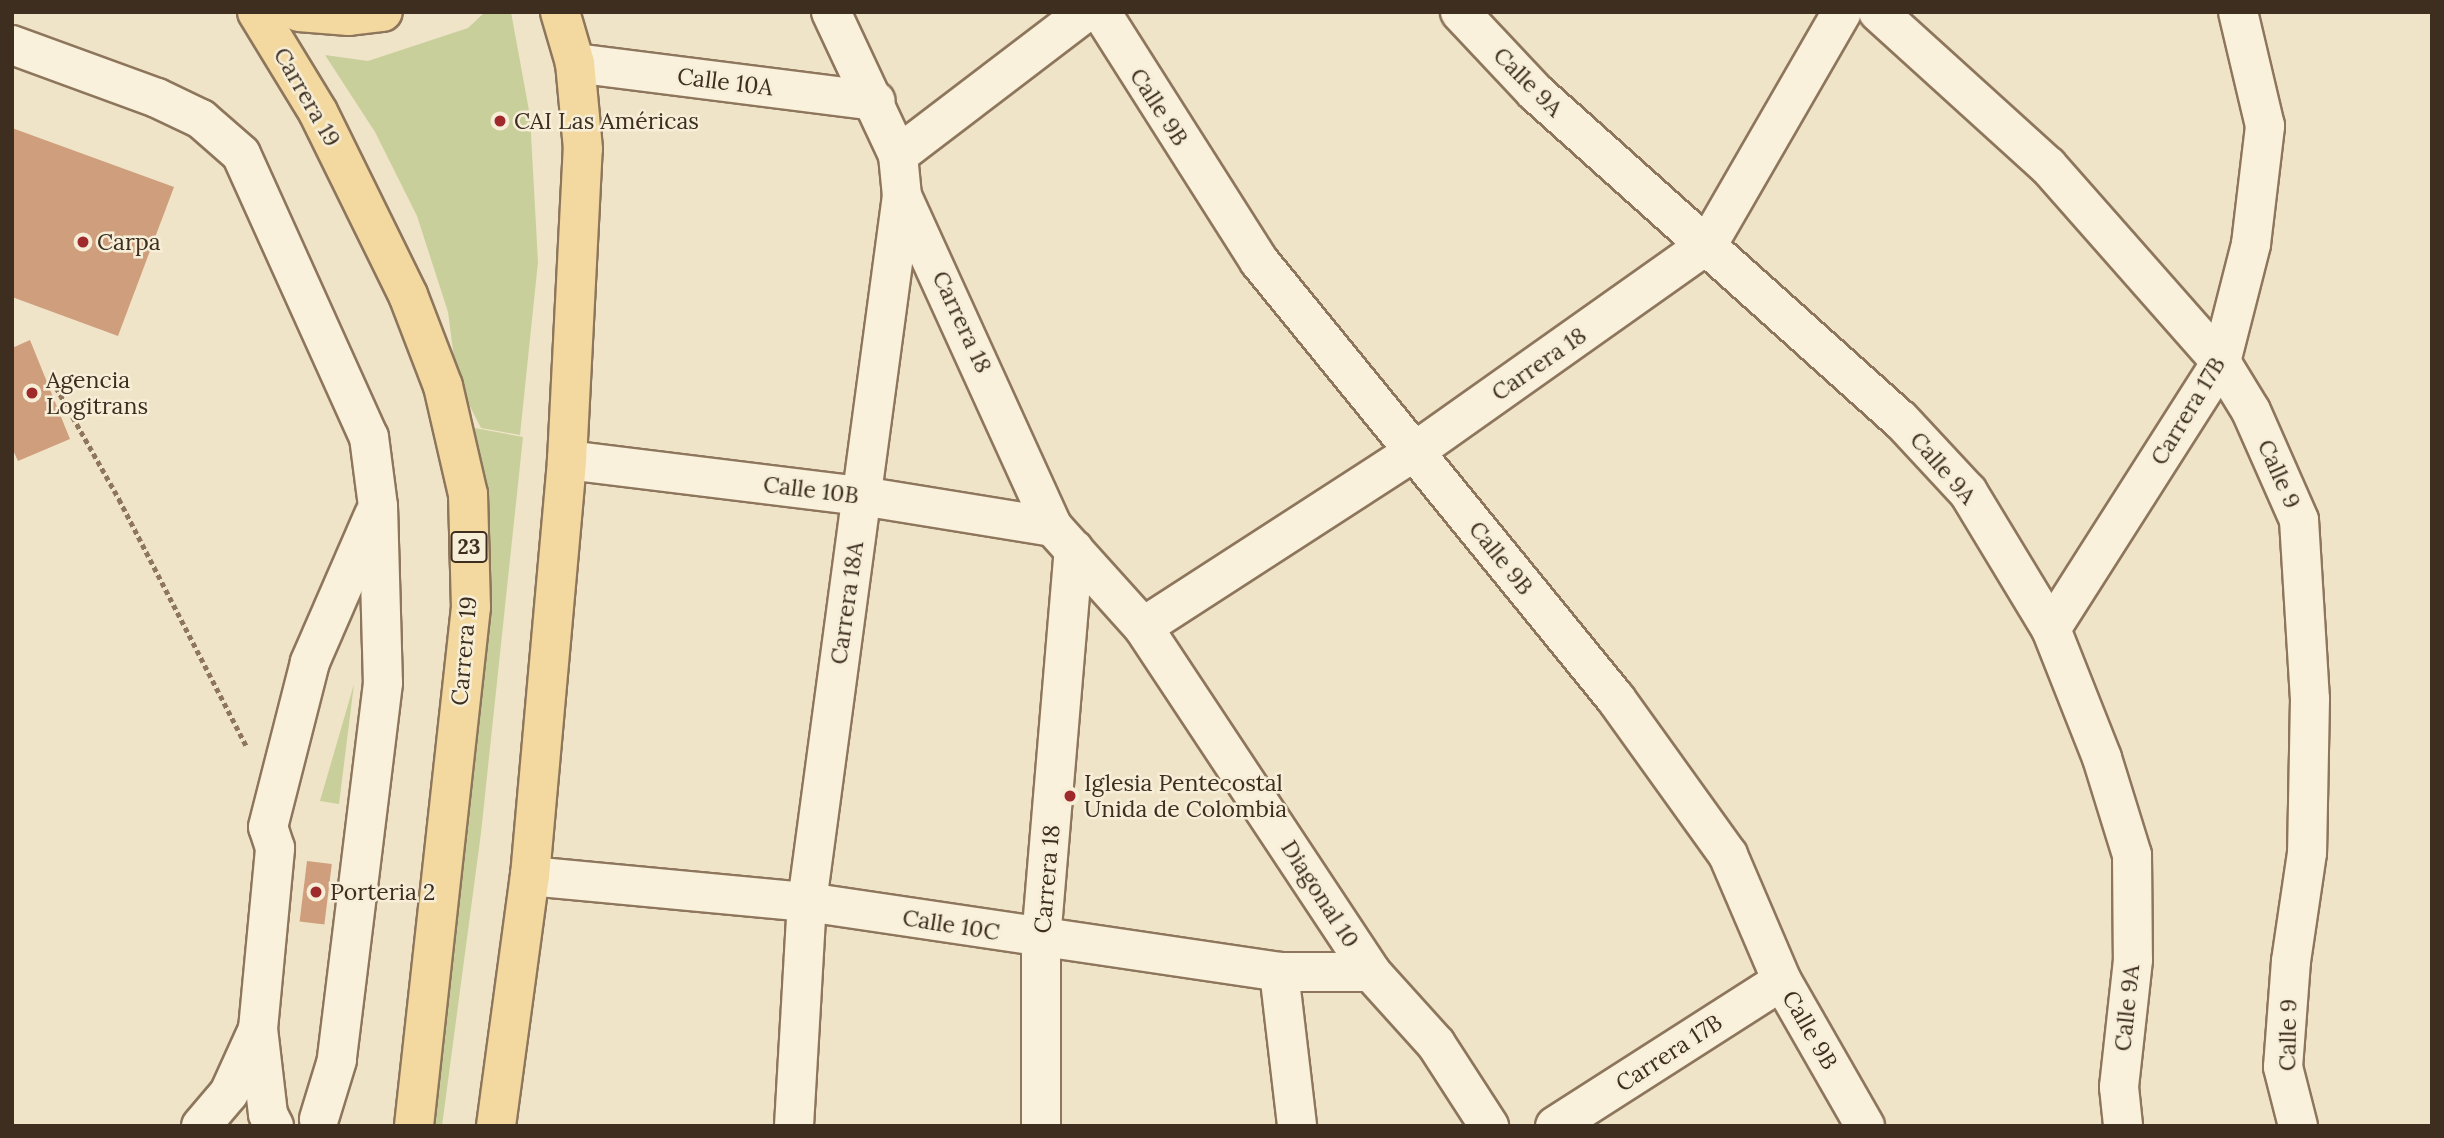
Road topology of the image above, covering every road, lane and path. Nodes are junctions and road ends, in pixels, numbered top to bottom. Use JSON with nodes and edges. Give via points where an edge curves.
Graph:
{"nodes":[{"id":1,"x":257,"y":12,"type":"edge"},
{"id":2,"x":299,"y":12,"type":"edge"},
{"id":3,"x":383,"y":12,"type":"edge"},
{"id":4,"x":560,"y":12,"type":"edge"},
{"id":5,"x":831,"y":12,"type":"edge"},
{"id":6,"x":1086,"y":12,"type":"edge"},
{"id":7,"x":1101,"y":12,"type":"edge"},
{"id":8,"x":1460,"y":12,"type":"edge"},
{"id":9,"x":1842,"y":12,"type":"edge"},
{"id":10,"x":1878,"y":12,"type":"edge"},
{"id":11,"x":2238,"y":12,"type":"edge"},
{"id":12,"x":12,"y":45,"type":"edge"},
{"id":13,"x":575,"y":63,"type":"junction"},
{"id":14,"x":876,"y":101,"type":"junction"},
{"id":15,"x":898,"y":155,"type":"junction"},
{"id":16,"x":902,"y":196,"type":"junction"},
{"id":17,"x":1708,"y":244,"type":"junction"},
{"id":18,"x":2221,"y":362,"type":"junction"},
{"id":19,"x":56,"y":387,"type":"dead end"},
{"id":20,"x":1414,"y":452,"type":"junction"},
{"id":21,"x":567,"y":460,"type":"junction"},
{"id":22,"x":862,"y":496,"type":"junction"},
{"id":23,"x":378,"y":506,"type":"junction"},
{"id":24,"x":1064,"y":538,"type":"junction"},
{"id":25,"x":380,"y":559,"type":"junction"},
{"id":26,"x":1143,"y":627,"type":"junction"},
{"id":27,"x":2051,"y":629,"type":"junction"},
{"id":28,"x":247,"y":756,"type":"dead end"},
{"id":29,"x":530,"y":876,"type":"junction"},
{"id":30,"x":807,"y":902,"type":"junction"},
{"id":31,"x":1041,"y":940,"type":"junction"},
{"id":32,"x":1279,"y":972,"type":"junction"},
{"id":33,"x":1371,"y":972,"type":"junction"},
{"id":34,"x":1782,"y":981,"type":"junction"},
{"id":35,"x":257,"y":1024,"type":"junction"},
{"id":36,"x":319,"y":1123,"type":"edge"},
{"id":37,"x":201,"y":1126,"type":"edge"},
{"id":38,"x":274,"y":1126,"type":"edge"},
{"id":39,"x":414,"y":1126,"type":"edge"},
{"id":40,"x":496,"y":1126,"type":"edge"},
{"id":41,"x":794,"y":1126,"type":"edge"},
{"id":42,"x":1041,"y":1126,"type":"edge"},
{"id":43,"x":1297,"y":1126,"type":"edge"},
{"id":44,"x":1489,"y":1126,"type":"edge"},
{"id":45,"x":1555,"y":1126,"type":"edge"},
{"id":46,"x":1866,"y":1126,"type":"edge"},
{"id":47,"x":2123,"y":1126,"type":"edge"},
{"id":48,"x":2298,"y":1126,"type":"edge"}],
"edges":[{"from":1,"to":39,"type":"main road","name":"Carrera 19","number":"23","via":[[318,113],[387,247],[443,386],[468,495],[471,607]]},
{"from":2,"to":3,"type":"main road"},
{"from":4,"to":13,"type":"main road"},
{"from":5,"to":14,"type":"street","name":"Carrera 18A"},
{"from":6,"to":15,"type":"street"},
{"from":7,"to":20,"type":"street","name":"Calle 9B","via":[[1259,261]]},
{"from":8,"to":17,"type":"street","name":"Calle 9A","via":[[1535,92]]},
{"from":9,"to":17,"type":"street","name":"Carrera 18"},
{"from":10,"to":18,"type":"street","name":"Calle 9","via":[[2048,166]]},
{"from":11,"to":18,"type":"street","name":"Carrera 17B","via":[[2265,126],[2251,244]]},
{"from":12,"to":23,"type":"street","via":[[158,98],[201,119],[241,154],[369,437]]},
{"from":13,"to":14,"type":"street","name":"Calle 10A"},
{"from":13,"to":21,"type":"main road","via":[[583,149]]},
{"from":14,"to":15,"type":"street","name":"Carrera 18A"},
{"from":15,"to":16,"type":"street","name":"Carrera 18A"},
{"from":16,"to":22,"type":"street","name":"Carrera 18A"},
{"from":16,"to":24,"type":"street","name":"Carrera 18"},
{"from":17,"to":20,"type":"street","name":"Carrera 18"},
{"from":17,"to":27,"type":"street","name":"Calle 9A","via":[[1901,420],[1968,492]]},
{"from":18,"to":27,"type":"street","name":"Carrera 17B"},
{"from":18,"to":48,"type":"street","name":"Calle 9","via":[[2250,411],[2300,520],[2311,699],[2307,853],[2291,961],[2283,1067]]},
{"from":19,"to":28,"type":"path","via":[[247,744]]},
{"from":20,"to":26,"type":"street","name":"Carrera 18"},
{"from":20,"to":34,"type":"street","name":"Calle 9B","via":[[1616,699],[1728,855]]},
{"from":21,"to":22,"type":"street","name":"Calle 10B"},
{"from":21,"to":29,"type":"main road"},
{"from":22,"to":24,"type":"street","name":"Calle 10B"},
{"from":22,"to":30,"type":"street","name":"Carrera 18A"},
{"from":23,"to":25,"type":"street"},
{"from":23,"to":35,"type":"street","via":[[310,662],[267,830],[275,848]]},
{"from":24,"to":26,"type":"street","name":"Diagonal 10"},
{"from":24,"to":31,"type":"street","name":"Carrera 18"},
{"from":25,"to":36,"type":"street","via":[[313,1058]]},
{"from":25,"to":36,"type":"street","via":[[383,683],[337,1060]]},
{"from":26,"to":33,"type":"street","name":"Diagonal 10"},
{"from":27,"to":47,"type":"street","name":"Calle 9A","via":[[2102,758],[2132,855],[2133,960],[2119,1087]]},
{"from":29,"to":30,"type":"street","name":"Calle 10C"},
{"from":29,"to":40,"type":"main road"},
{"from":30,"to":31,"type":"street","name":"Calle 10C"},
{"from":30,"to":41,"type":"street","name":"Carrera 18A"},
{"from":31,"to":32,"type":"street","name":"Calle 10C"},
{"from":31,"to":42,"type":"street","name":"Carrera 18"},
{"from":32,"to":33,"type":"street","name":"Calle 10C"},
{"from":32,"to":43,"type":"street"},
{"from":33,"to":44,"type":"street","name":"Diagonal 10","via":[[1436,1044]]},
{"from":34,"to":45,"type":"street","name":"Carrera 17B"},
{"from":34,"to":46,"type":"street","name":"Calle 9B"},
{"from":35,"to":37,"type":"street","via":[[229,1093]]},
{"from":35,"to":38,"type":"street","via":[[268,1114]]}]}
